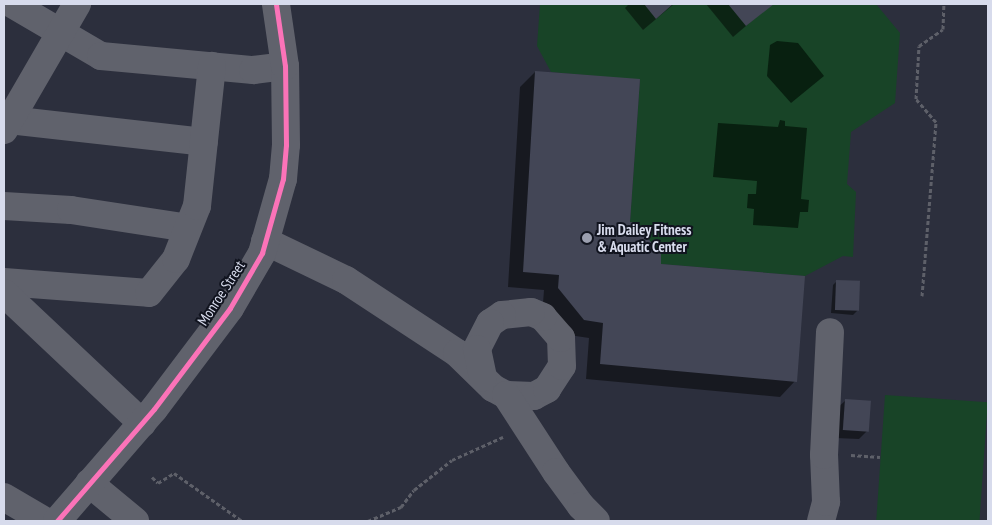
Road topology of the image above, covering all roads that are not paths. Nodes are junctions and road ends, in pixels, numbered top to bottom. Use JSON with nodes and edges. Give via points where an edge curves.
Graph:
{"nodes":[{"id":1,"x":12,"y":4,"type":"edge"},
{"id":2,"x":77,"y":4,"type":"edge"},
{"id":3,"x":278,"y":16,"type":"edge"},
{"id":4,"x":62,"y":31,"type":"junction"},
{"id":5,"x":212,"y":66,"type":"junction"},
{"id":6,"x":285,"y":66,"type":"junction"},
{"id":7,"x":7,"y":125,"type":"edge"},
{"id":8,"x":204,"y":142,"type":"junction"},
{"id":9,"x":4,"y":206,"type":"edge"},
{"id":10,"x":188,"y":228,"type":"junction"},
{"id":11,"x":265,"y":241,"type":"junction"},
{"id":12,"x":4,"y":282,"type":"edge"},
{"id":13,"x":4,"y":293,"type":"edge"},
{"id":14,"x":830,"y":332,"type":"dead end"},
{"id":15,"x":483,"y":377,"type":"junction"},
{"id":16,"x":506,"y":395,"type":"junction"},
{"id":17,"x":142,"y":423,"type":"junction"},
{"id":18,"x":89,"y":483,"type":"junction"},
{"id":19,"x":4,"y":497,"type":"edge"},
{"id":20,"x":45,"y":521,"type":"edge"},
{"id":21,"x":56,"y":521,"type":"edge"},
{"id":22,"x":135,"y":521,"type":"edge"},
{"id":23,"x":596,"y":521,"type":"edge"},
{"id":24,"x":821,"y":521,"type":"edge"}],
"edges":[{"from":1,"to":4,"type":"street"},
{"from":2,"to":4,"type":"street"},
{"from":3,"to":6,"type":"street","name":"Monroe Street"},
{"from":4,"to":5,"type":"street","via":[[101,56]]},
{"from":4,"to":7,"type":"street"},
{"from":5,"to":6,"type":"street","via":[[253,70]]},
{"from":5,"to":8,"type":"street"},
{"from":6,"to":11,"type":"street","name":"Monroe Street","via":[[283,179]]},
{"from":7,"to":8,"type":"street"},
{"from":8,"to":10,"type":"street","via":[[197,206]]},
{"from":9,"to":10,"type":"street","via":[[71,210]]},
{"from":10,"to":12,"type":"street","via":[[176,259],[148,293]]},
{"from":11,"to":15,"type":"street","via":[[346,280],[457,353]]},
{"from":11,"to":17,"type":"street","name":"Monroe Street","via":[[230,308]]},
{"from":13,"to":17,"type":"street"},
{"from":14,"to":24,"type":"street","via":[[824,455],[826,502]]},
{"from":15,"to":16,"type":"street"},
{"from":15,"to":16,"type":"street","via":[[477,349],[490,323],[516,311],[544,317],[554,326],[563,345],[562,366],[556,379],[534,396]]},
{"from":16,"to":23,"type":"street","via":[[571,493]]},
{"from":17,"to":18,"type":"street","name":"Monroe Street"},
{"from":18,"to":21,"type":"street","name":"Monroe Street"},
{"from":18,"to":22,"type":"street"},
{"from":19,"to":20,"type":"street"}]}
